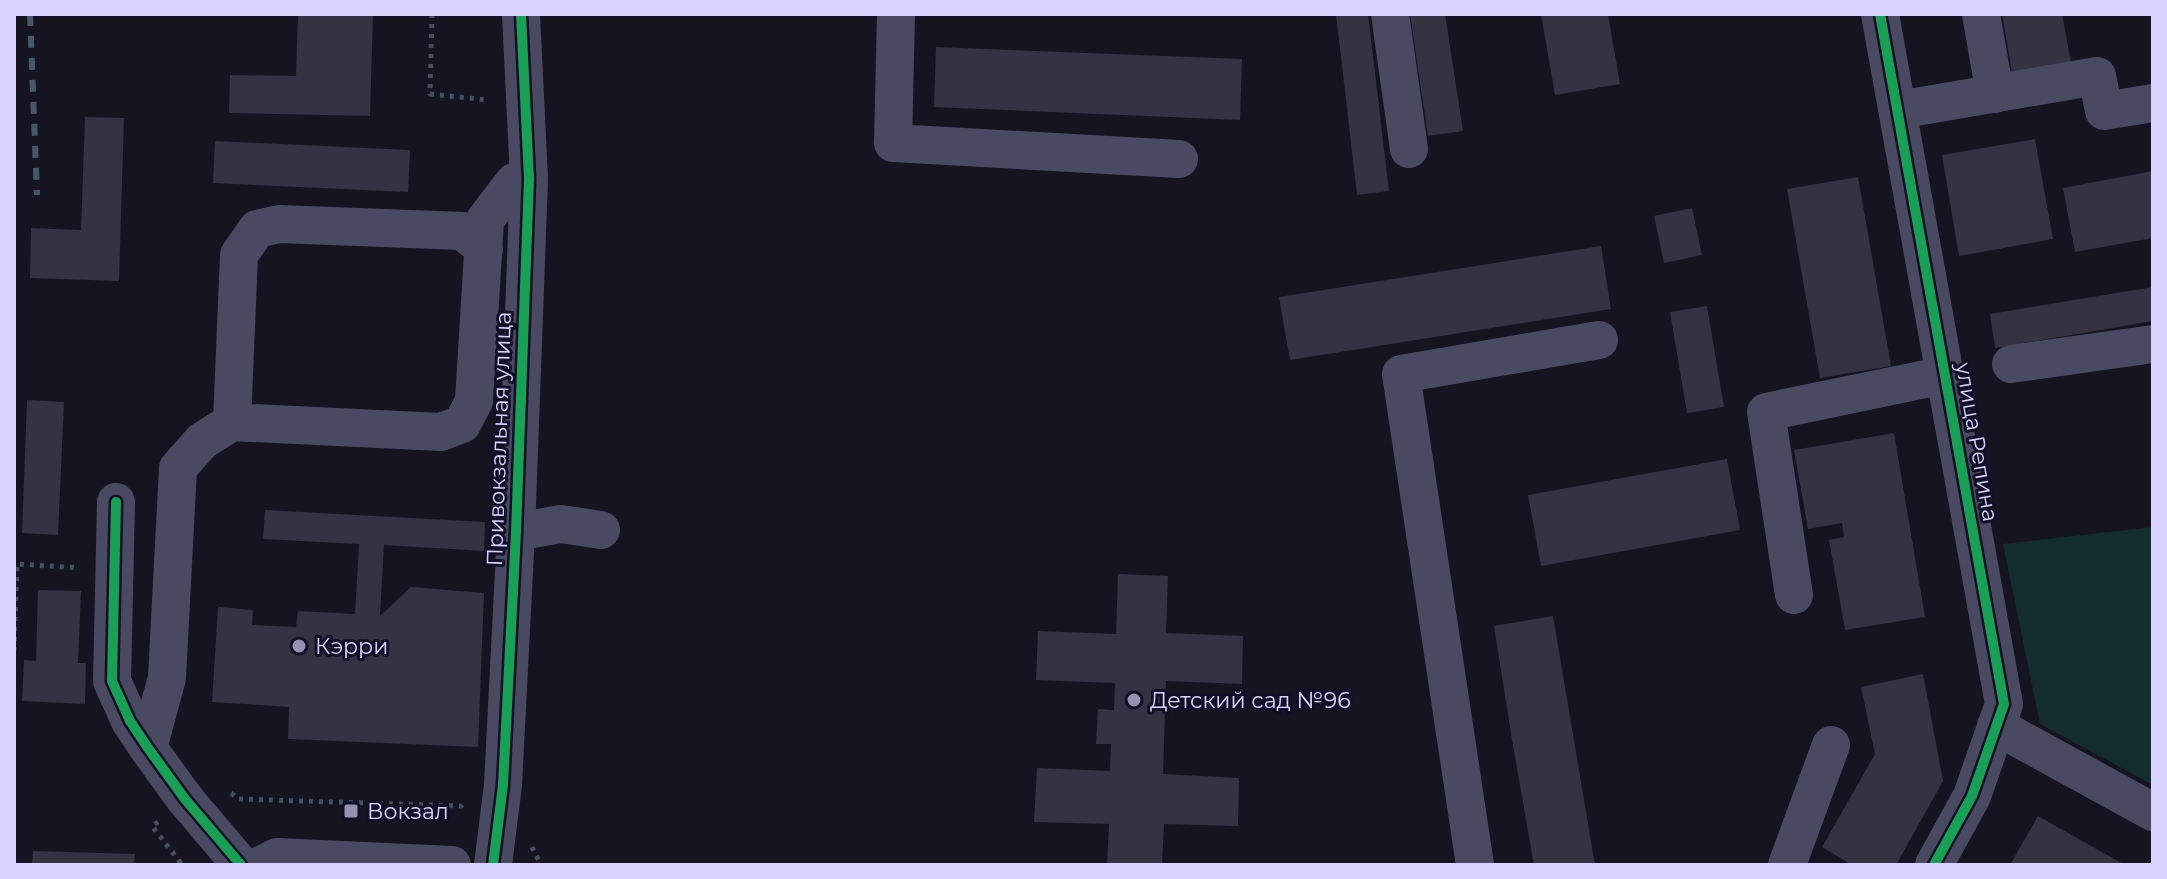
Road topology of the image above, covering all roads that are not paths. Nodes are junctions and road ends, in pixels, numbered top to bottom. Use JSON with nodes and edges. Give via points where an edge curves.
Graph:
{"nodes":[{"id":1,"x":521,"y":14,"type":"edge"},
{"id":2,"x":896,"y":14,"type":"edge"},
{"id":3,"x":1390,"y":14,"type":"edge"},
{"id":4,"x":1880,"y":14,"type":"edge"},
{"id":5,"x":1981,"y":14,"type":"edge"},
{"id":6,"x":1995,"y":94,"type":"junction"},
{"id":7,"x":2153,"y":103,"type":"edge"},
{"id":8,"x":1898,"y":110,"type":"junction"},
{"id":9,"x":1409,"y":149,"type":"dead end"},
{"id":10,"x":1179,"y":159,"type":"dead end"},
{"id":11,"x":529,"y":179,"type":"junction"},
{"id":12,"x":484,"y":249,"type":"junction"},
{"id":13,"x":1599,"y":340,"type":"dead end"},
{"id":14,"x":2153,"y":344,"type":"edge"},
{"id":15,"x":2011,"y":364,"type":"dead end"},
{"id":16,"x":1945,"y":375,"type":"junction"},
{"id":17,"x":232,"y":422,"type":"junction"},
{"id":18,"x":116,"y":502,"type":"dead end"},
{"id":19,"x":601,"y":530,"type":"dead end"},
{"id":20,"x":516,"y":532,"type":"junction"},
{"id":21,"x":1794,"y":595,"type":"dead end"},
{"id":22,"x":1996,"y":726,"type":"junction"},
{"id":23,"x":1831,"y":745,"type":"dead end"},
{"id":24,"x":148,"y":748,"type":"junction"},
{"id":25,"x":2153,"y":812,"type":"edge"},
{"id":26,"x":241,"y":865,"type":"edge"},
{"id":27,"x":261,"y":865,"type":"edge"},
{"id":28,"x":452,"y":865,"type":"edge"},
{"id":29,"x":493,"y":865,"type":"edge"},
{"id":30,"x":1475,"y":865,"type":"edge"},
{"id":31,"x":1787,"y":865,"type":"edge"},
{"id":32,"x":1934,"y":865,"type":"edge"}],
"edges":[{"from":1,"to":11,"type":"street","name":"Привокзальная улица"},
{"from":2,"to":10,"type":"street","via":[[893,143]]},
{"from":3,"to":9,"type":"street"},
{"from":4,"to":8,"type":"street","name":"улица Репина"},
{"from":5,"to":6,"type":"street"},
{"from":6,"to":7,"type":"street","via":[[2097,76],[2104,111]]},
{"from":6,"to":8,"type":"street"},
{"from":8,"to":16,"type":"street","name":"улица Репина"},
{"from":11,"to":12,"type":"street","via":[[514,182],[485,220]]},
{"from":11,"to":20,"type":"street","name":"Привокзальная улица"},
{"from":12,"to":17,"type":"street","via":[[474,401],[462,424],[441,432]]},
{"from":12,"to":17,"type":"street","via":[[463,231],[279,224],[257,229],[239,255]]},
{"from":13,"to":30,"type":"street","via":[[1401,374]]},
{"from":14,"to":15,"type":"street"},
{"from":16,"to":21,"type":"street","via":[[1766,412]]},
{"from":16,"to":22,"type":"street","name":"улица Репина","via":[[2004,704]]},
{"from":17,"to":24,"type":"street","via":[[202,441],[178,468],[167,678]]},
{"from":18,"to":24,"type":"street","via":[[112,681]]},
{"from":19,"to":20,"type":"street","via":[[561,524]]},
{"from":20,"to":29,"type":"street","name":"Привокзальная улица","via":[[503,785]]},
{"from":22,"to":25,"type":"street"},
{"from":22,"to":32,"type":"street","name":"улица Репина","via":[[1972,796]]},
{"from":23,"to":31,"type":"street"},
{"from":24,"to":26,"type":"street"},
{"from":27,"to":28,"type":"street","via":[[277,857]]}]}
